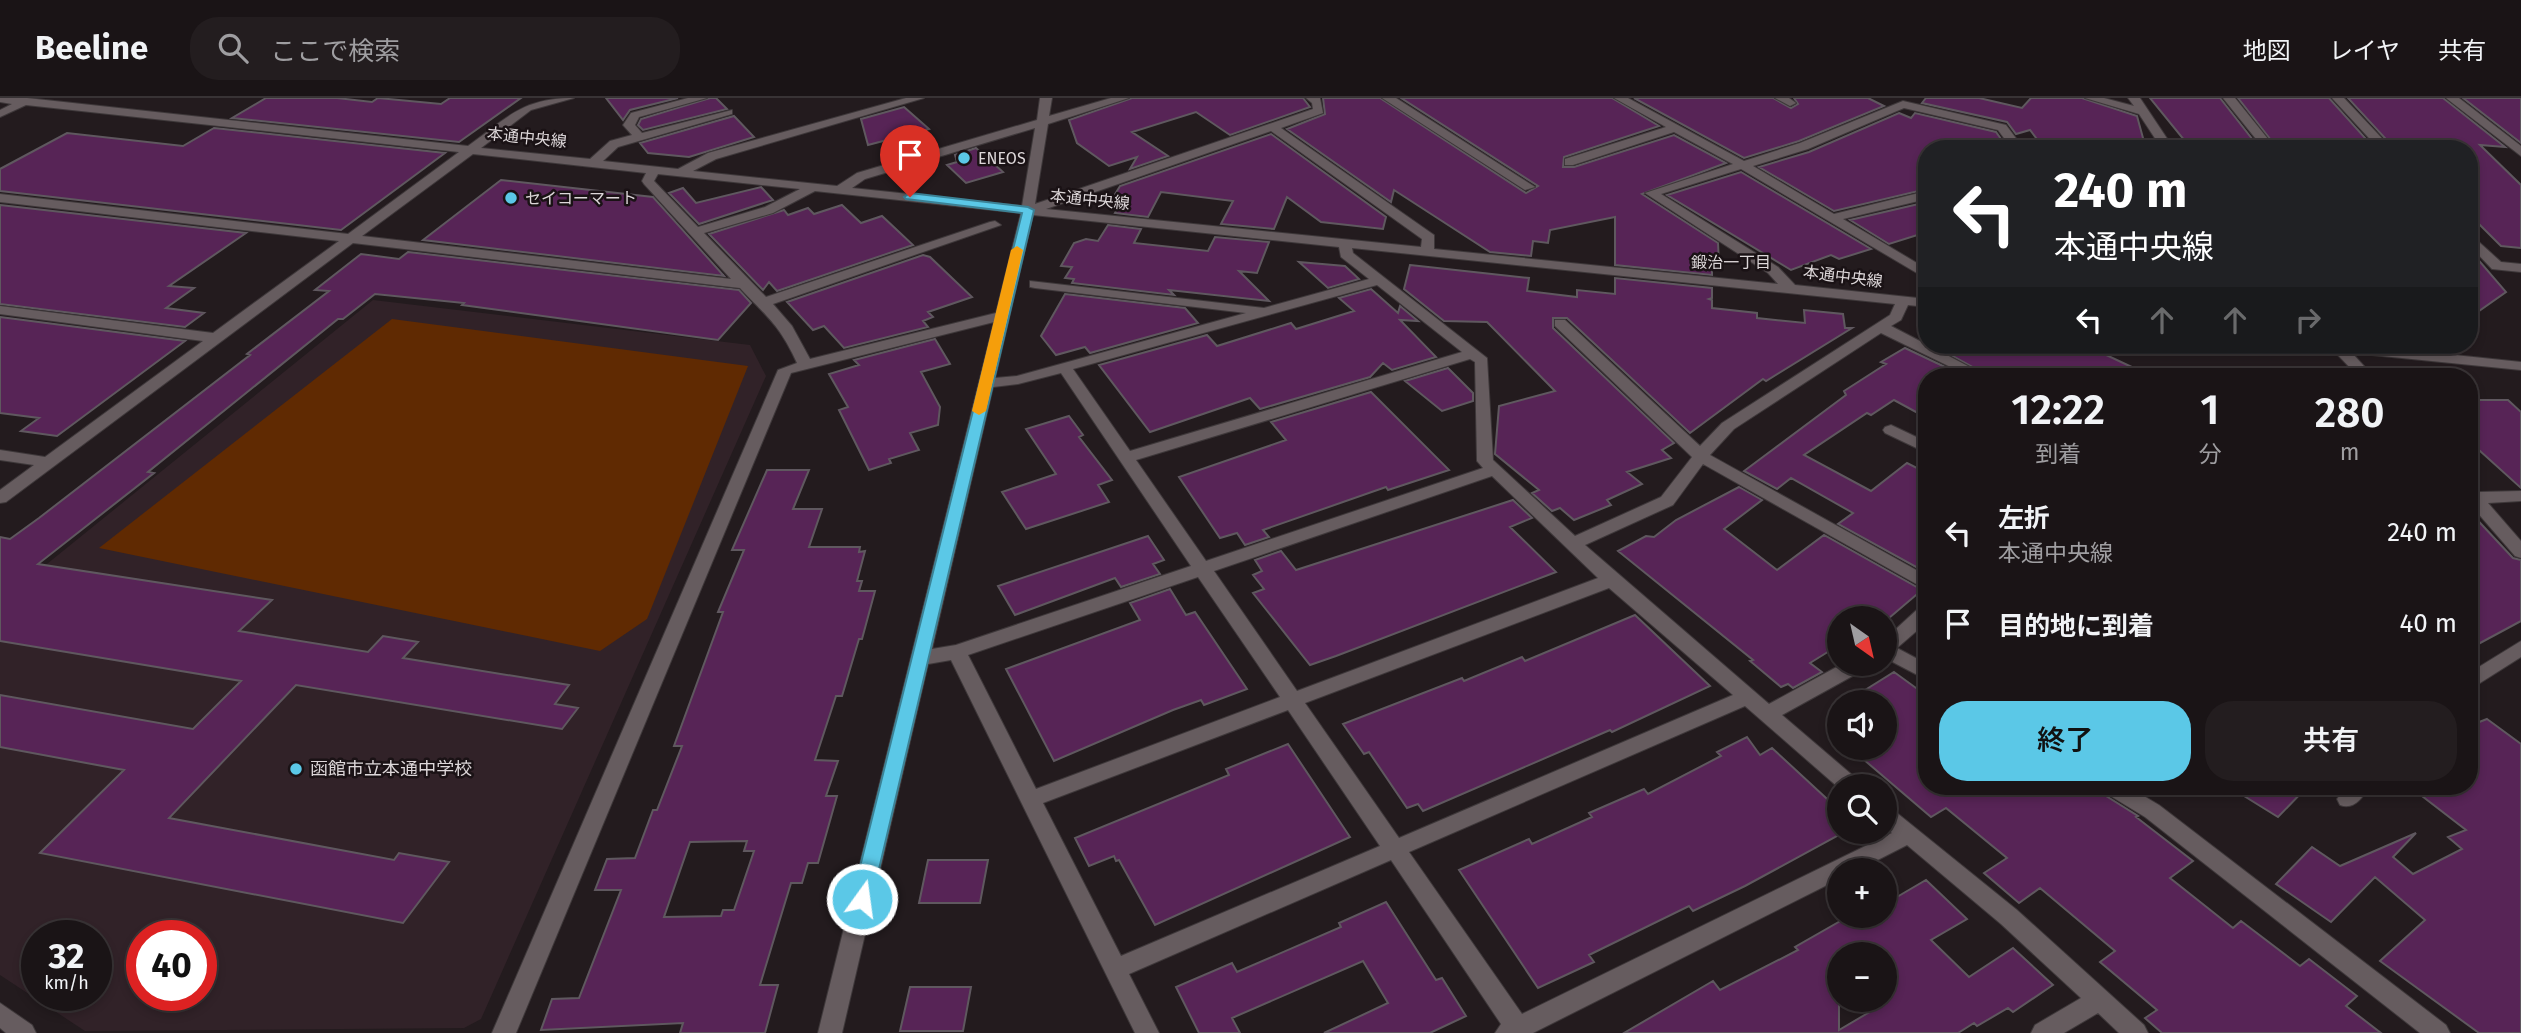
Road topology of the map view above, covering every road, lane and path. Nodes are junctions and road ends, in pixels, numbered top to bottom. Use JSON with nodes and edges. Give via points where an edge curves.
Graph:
{"nodes":[{"id":1,"x":568,"y":98,"type":"edge"},
{"id":2,"x":701,"y":98,"type":"edge"},
{"id":3,"x":918,"y":98,"type":"edge"},
{"id":4,"x":1046,"y":98,"type":"edge"},
{"id":5,"x":1123,"y":98,"type":"edge"},
{"id":6,"x":1388,"y":98,"type":"edge"},
{"id":7,"x":1620,"y":98,"type":"edge"},
{"id":8,"x":2091,"y":98,"type":"edge"},
{"id":9,"x":2134,"y":98,"type":"edge"},
{"id":10,"x":2229,"y":98,"type":"edge"},
{"id":11,"x":2338,"y":98,"type":"edge"},
{"id":12,"x":2452,"y":98,"type":"edge"},
{"id":13,"x":0,"y":99,"type":"edge"},
{"id":14,"x":1318,"y":99,"type":"edge"},
{"id":15,"x":28,"y":100,"type":"edge"},
{"id":16,"x":728,"y":112,"type":"dead end"},
{"id":17,"x":2144,"y":113,"type":"junction"},
{"id":18,"x":0,"y":114,"type":"edge"},
{"id":19,"x":1043,"y":121,"type":"junction"},
{"id":20,"x":1272,"y":128,"type":"junction"},
{"id":21,"x":1675,"y":128,"type":"junction"},
{"id":22,"x":639,"y":137,"type":"junction"},
{"id":23,"x":2011,"y":140,"type":"edge"},
{"id":24,"x":2162,"y":140,"type":"edge"},
{"id":25,"x":2263,"y":140,"type":"edge"},
{"id":26,"x":2378,"y":140,"type":"edge"},
{"id":27,"x":472,"y":148,"type":"junction"},
{"id":28,"x":2518,"y":148,"type":"edge"},
{"id":29,"x":594,"y":162,"type":"junction"},
{"id":30,"x":1569,"y":162,"type":"dead end"},
{"id":31,"x":1743,"y":165,"type":"junction"},
{"id":32,"x":655,"y":168,"type":"junction"},
{"id":33,"x":683,"y":172,"type":"junction"},
{"id":34,"x":814,"y":187,"type":"junction"},
{"id":35,"x":1529,"y":187,"type":"dead end"},
{"id":36,"x":841,"y":189,"type":"junction"},
{"id":37,"x":1918,"y":197,"type":"edge"},
{"id":38,"x":0,"y":198,"type":"edge"},
{"id":39,"x":1028,"y":210,"type":"junction"},
{"id":40,"x":1832,"y":218,"type":"junction"},
{"id":41,"x":995,"y":225,"type":"dead end"},
{"id":42,"x":694,"y":232,"type":"junction"},
{"id":43,"x":351,"y":240,"type":"junction"},
{"id":44,"x":1345,"y":242,"type":"junction"},
{"id":45,"x":2478,"y":247,"type":"edge"},
{"id":46,"x":1427,"y":251,"type":"junction"},
{"id":47,"x":2521,"y":268,"type":"edge"},
{"id":48,"x":1918,"y":270,"type":"edge"},
{"id":49,"x":1381,"y":280,"type":"junction"},
{"id":50,"x":743,"y":284,"type":"junction"},
{"id":51,"x":1035,"y":284,"type":"dead end"},
{"id":52,"x":1790,"y":288,"type":"junction"},
{"id":53,"x":1903,"y":301,"type":"junction"},
{"id":54,"x":765,"y":302,"type":"junction"},
{"id":55,"x":1918,"y":302,"type":"edge"},
{"id":56,"x":0,"y":310,"type":"edge"},
{"id":57,"x":1269,"y":311,"type":"junction"},
{"id":58,"x":1002,"y":316,"type":"junction"},
{"id":59,"x":1560,"y":323,"type":"dead end"},
{"id":60,"x":1881,"y":327,"type":"junction"},
{"id":61,"x":216,"y":338,"type":"junction"},
{"id":62,"x":1918,"y":345,"type":"edge"},
{"id":63,"x":1474,"y":352,"type":"junction"},
{"id":64,"x":1936,"y":354,"type":"edge"},
{"id":65,"x":2345,"y":354,"type":"edge"},
{"id":66,"x":2411,"y":354,"type":"edge"},
{"id":67,"x":806,"y":364,"type":"junction"},
{"id":68,"x":2521,"y":366,"type":"edge"},
{"id":69,"x":1064,"y":368,"type":"junction"},
{"id":70,"x":1964,"y":368,"type":"edge"},
{"id":71,"x":2359,"y":368,"type":"edge"},
{"id":72,"x":986,"y":383,"type":"junction"},
{"id":73,"x":1891,"y":430,"type":"dead end"},
{"id":74,"x":1918,"y":444,"type":"edge"},
{"id":75,"x":0,"y":456,"type":"edge"},
{"id":76,"x":1701,"y":456,"type":"junction"},
{"id":77,"x":1127,"y":457,"type":"junction"},
{"id":78,"x":48,"y":462,"type":"junction"},
{"id":79,"x":1494,"y":470,"type":"junction"},
{"id":80,"x":2478,"y":495,"type":"edge"},
{"id":81,"x":2521,"y":496,"type":"edge"},
{"id":82,"x":0,"y":498,"type":"edge"},
{"id":83,"x":2478,"y":502,"type":"edge"},
{"id":84,"x":1572,"y":544,"type":"junction"},
{"id":85,"x":2521,"y":552,"type":"edge"},
{"id":86,"x":1204,"y":568,"type":"junction"},
{"id":87,"x":1918,"y":579,"type":"edge"},
{"id":88,"x":1611,"y":580,"type":"junction"},
{"id":89,"x":1918,"y":619,"type":"edge"},
{"id":90,"x":1897,"y":639,"type":"edge"},
{"id":91,"x":2521,"y":648,"type":"edge"},
{"id":92,"x":957,"y":652,"type":"junction"},
{"id":93,"x":1897,"y":657,"type":"edge"},
{"id":94,"x":921,"y":658,"type":"junction"},
{"id":95,"x":1918,"y":668,"type":"edge"},
{"id":96,"x":1837,"y":676,"type":"edge"},
{"id":97,"x":2478,"y":677,"type":"edge"},
{"id":98,"x":1748,"y":697,"type":"junction"},
{"id":99,"x":1293,"y":701,"type":"junction"},
{"id":100,"x":1768,"y":714,"type":"junction"},
{"id":101,"x":1837,"y":774,"type":"edge"},
{"id":102,"x":2126,"y":795,"type":"edge"},
{"id":103,"x":1031,"y":799,"type":"junction"},
{"id":104,"x":1897,"y":825,"type":"edge"},
{"id":105,"x":1908,"y":835,"type":"junction"},
{"id":106,"x":1396,"y":849,"type":"junction"},
{"id":107,"x":1116,"y":969,"type":"junction"},
{"id":108,"x":2100,"y":999,"type":"junction"},
{"id":109,"x":1,"y":1016,"type":"edge"},
{"id":110,"x":1515,"y":1031,"type":"edge"},
{"id":111,"x":24,"y":1033,"type":"edge"},
{"id":112,"x":504,"y":1033,"type":"edge"},
{"id":113,"x":830,"y":1033,"type":"edge"},
{"id":114,"x":1147,"y":1033,"type":"edge"},
{"id":115,"x":2043,"y":1033,"type":"edge"},
{"id":116,"x":2136,"y":1033,"type":"edge"},
{"id":117,"x":2438,"y":1033,"type":"edge"}],
"edges":[{"from":1,"to":27,"type":"street","via":[[527,108]]},
{"from":2,"to":22,"type":"street","via":[[635,116],[629,125]]},
{"from":3,"to":33,"type":"street","via":[[712,156]]},
{"from":4,"to":19,"type":"street"},
{"from":5,"to":19,"type":"street"},
{"from":6,"to":35,"type":"street"},
{"from":7,"to":21,"type":"street"},
{"from":8,"to":17,"type":"street"},
{"from":9,"to":17,"type":"street"},
{"from":10,"to":25,"type":"street"},
{"from":11,"to":26,"type":"street"},
{"from":12,"to":28,"type":"street"},
{"from":13,"to":15,"type":"street","name":"本通中央線"},
{"from":14,"to":20,"type":"street","via":[[1319,111]]},
{"from":15,"to":18,"type":"street"},
{"from":15,"to":27,"type":"street","name":"本通中央線"},
{"from":16,"to":22,"type":"street"},
{"from":17,"to":24,"type":"street"},
{"from":19,"to":36,"type":"street","via":[[861,176]]},
{"from":19,"to":39,"type":"street"},
{"from":20,"to":39,"type":"street"},
{"from":20,"to":46,"type":"street","via":[[1429,238]]},
{"from":21,"to":30,"type":"street"},
{"from":21,"to":31,"type":"street"},
{"from":22,"to":29,"type":"street","via":[[614,144]]},
{"from":23,"to":31,"type":"street","via":[[2002,127],[1903,104],[1804,146]]},
{"from":27,"to":29,"type":"street","name":"本通中央線"},
{"from":27,"to":43,"type":"street"},
{"from":29,"to":32,"type":"street","name":"本通中央線"},
{"from":31,"to":40,"type":"street"},
{"from":31,"to":52,"type":"street","via":[[1651,193],[1773,270]]},
{"from":32,"to":33,"type":"street","name":"本通中央線"},
{"from":32,"to":42,"type":"street","via":[[648,181]]},
{"from":33,"to":34,"type":"street","name":"本通中央線"},
{"from":34,"to":36,"type":"street","name":"本通中央線"},
{"from":34,"to":42,"type":"street","via":[[769,210]]},
{"from":36,"to":39,"type":"street","name":"本通中央線"},
{"from":37,"to":40,"type":"street"},
{"from":38,"to":43,"type":"street"},
{"from":39,"to":44,"type":"street","name":"本通中央線"},
{"from":39,"to":58,"type":"street"},
{"from":40,"to":48,"type":"street"},
{"from":41,"to":54,"type":"street"},
{"from":42,"to":50,"type":"street"},
{"from":43,"to":50,"type":"street"},
{"from":43,"to":61,"type":"street"},
{"from":44,"to":46,"type":"street","name":"本通中央線"},
{"from":44,"to":49,"type":"street","via":[[1346,254]]},
{"from":45,"to":47,"type":"street","via":[[2497,267]]},
{"from":46,"to":52,"type":"street","name":"本通中央線"},
{"from":49,"to":57,"type":"street"},
{"from":49,"to":63,"type":"street"},
{"from":50,"to":54,"type":"street"},
{"from":51,"to":57,"type":"street"},
{"from":52,"to":53,"type":"street","name":"本通中央線"},
{"from":53,"to":55,"type":"street","name":"本通中央線"},
{"from":53,"to":60,"type":"street","via":[[1896,317]]},
{"from":54,"to":67,"type":"street","via":[[792,336]]},
{"from":56,"to":61,"type":"street"},
{"from":57,"to":69,"type":"street"},
{"from":58,"to":67,"type":"street"},
{"from":58,"to":72,"type":"street"},
{"from":59,"to":76,"type":"street"},
{"from":60,"to":62,"type":"street"},
{"from":60,"to":76,"type":"street","via":[[1728,426]]},
{"from":61,"to":78,"type":"street"},
{"from":63,"to":77,"type":"street"},
{"from":63,"to":79,"type":"street","via":[[1482,361],[1485,461]]},
{"from":64,"to":70,"type":"street"},
{"from":65,"to":71,"type":"street"},
{"from":66,"to":68,"type":"street"},
{"from":67,"to":112,"type":"street","via":[[785,370]]},
{"from":69,"to":72,"type":"street"},
{"from":69,"to":77,"type":"street"},
{"from":72,"to":94,"type":"street"},
{"from":73,"to":74,"type":"street"},
{"from":75,"to":78,"type":"street"},
{"from":76,"to":84,"type":"street","via":[[1667,501]]},
{"from":76,"to":87,"type":"street"},
{"from":77,"to":86,"type":"street"},
{"from":78,"to":82,"type":"street"},
{"from":79,"to":84,"type":"street"},
{"from":79,"to":86,"type":"street"},
{"from":80,"to":81,"type":"street"},
{"from":83,"to":85,"type":"street"},
{"from":84,"to":88,"type":"street"},
{"from":86,"to":92,"type":"street"},
{"from":86,"to":99,"type":"street"},
{"from":88,"to":98,"type":"street"},
{"from":88,"to":99,"type":"street"},
{"from":89,"to":90,"type":"street"},
{"from":91,"to":97,"type":"street"},
{"from":92,"to":94,"type":"street"},
{"from":92,"to":103,"type":"street"},
{"from":93,"to":95,"type":"street"},
{"from":94,"to":113,"type":"street"},
{"from":96,"to":100,"type":"street"},
{"from":98,"to":100,"type":"street"},
{"from":98,"to":106,"type":"street"},
{"from":99,"to":103,"type":"street"},
{"from":99,"to":106,"type":"street"},
{"from":100,"to":101,"type":"street"},
{"from":102,"to":117,"type":"street"},
{"from":103,"to":107,"type":"street"},
{"from":104,"to":105,"type":"street"},
{"from":105,"to":108,"type":"street"},
{"from":105,"to":110,"type":"street"},
{"from":106,"to":107,"type":"street"},
{"from":106,"to":110,"type":"street"},
{"from":107,"to":114,"type":"street"},
{"from":108,"to":115,"type":"street"},
{"from":108,"to":116,"type":"street"},
{"from":109,"to":111,"type":"street"}]}
